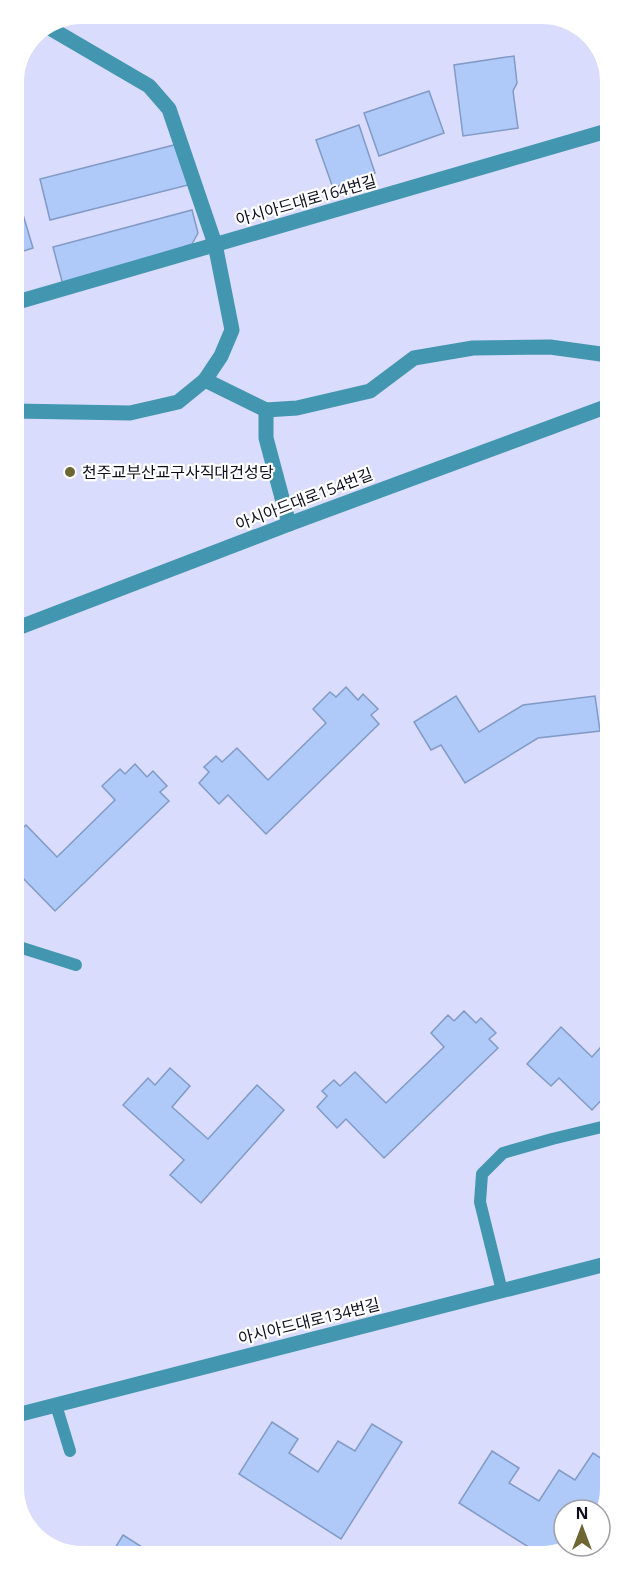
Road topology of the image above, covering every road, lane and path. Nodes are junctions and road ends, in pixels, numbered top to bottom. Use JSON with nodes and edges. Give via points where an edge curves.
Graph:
{"nodes":[{"id":1,"x":55,"y":31,"type":"edge"},
{"id":2,"x":600,"y":133,"type":"edge"},
{"id":3,"x":215,"y":244,"type":"junction"},
{"id":4,"x":24,"y":300,"type":"edge"},
{"id":5,"x":600,"y":354,"type":"edge"},
{"id":6,"x":205,"y":380,"type":"junction"},
{"id":7,"x":600,"y":409,"type":"edge"},
{"id":8,"x":266,"y":410,"type":"junction"},
{"id":9,"x":24,"y":411,"type":"edge"},
{"id":10,"x":289,"y":524,"type":"junction"},
{"id":11,"x":24,"y":626,"type":"edge"},
{"id":12,"x":24,"y":949,"type":"edge"},
{"id":13,"x":76,"y":965,"type":"dead end"},
{"id":14,"x":600,"y":1127,"type":"edge"},
{"id":15,"x":600,"y":1266,"type":"edge"},
{"id":16,"x":502,"y":1291,"type":"junction"},
{"id":17,"x":56,"y":1404,"type":"junction"},
{"id":18,"x":24,"y":1413,"type":"edge"},
{"id":19,"x":70,"y":1451,"type":"dead end"}],
"edges":[{"from":1,"to":3,"type":"street","via":[[149,86],[169,109]]},
{"from":2,"to":3,"type":"street","name":"아시아드대로164번길"},
{"from":3,"to":4,"type":"street","name":"아시아드대로164번길"},
{"from":3,"to":6,"type":"street","via":[[232,330]]},
{"from":5,"to":8,"type":"street","via":[[550,347],[473,348],[414,358],[370,392],[297,408]]},
{"from":6,"to":8,"type":"street"},
{"from":6,"to":9,"type":"street","via":[[178,402],[130,413]]},
{"from":7,"to":10,"type":"street","name":"아시아드대로154번길"},
{"from":8,"to":10,"type":"street","via":[[266,438]]},
{"from":10,"to":11,"type":"street","name":"아시아드대로154번길"},
{"from":12,"to":13,"type":"lane"},
{"from":14,"to":16,"type":"lane","via":[[503,1154],[482,1174],[480,1202]]},
{"from":15,"to":16,"type":"street","name":"아시아드대로134번길"},
{"from":16,"to":17,"type":"street","name":"아시아드대로134번길"},
{"from":17,"to":18,"type":"street","name":"아시아드대로134번길"},
{"from":17,"to":19,"type":"lane"}]}
